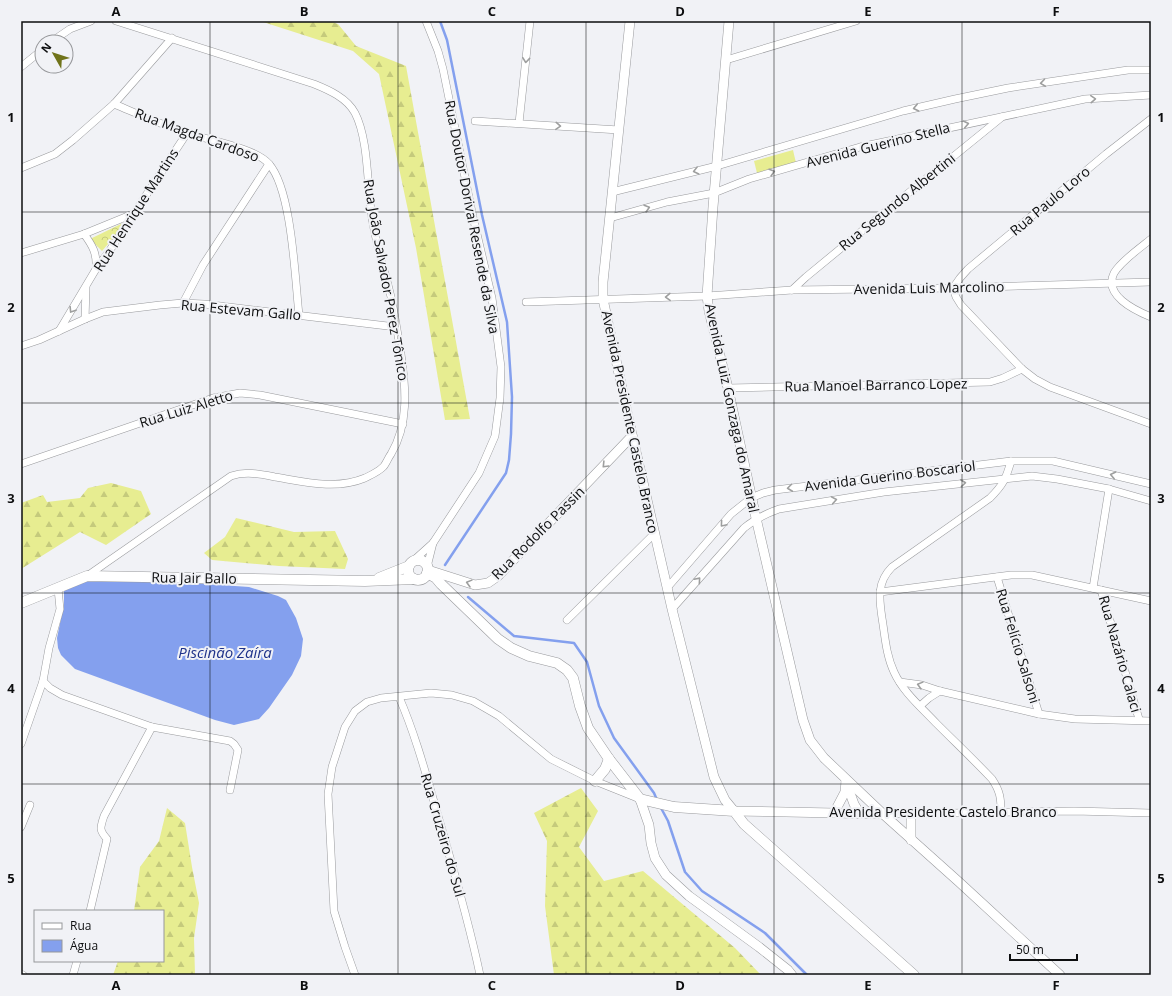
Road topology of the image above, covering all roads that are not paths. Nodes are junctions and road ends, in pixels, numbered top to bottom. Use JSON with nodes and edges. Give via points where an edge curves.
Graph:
{"nodes":[{"id":1,"x":91,"y":21,"type":"edge"},
{"id":2,"x":116,"y":21,"type":"edge"},
{"id":3,"x":426,"y":21,"type":"edge"},
{"id":4,"x":530,"y":21,"type":"edge"},
{"id":5,"x":630,"y":21,"type":"edge"},
{"id":6,"x":730,"y":21,"type":"edge"},
{"id":7,"x":856,"y":21,"type":"edge"},
{"id":8,"x":833,"y":24,"type":"edge"},
{"id":9,"x":63,"y":34,"type":"edge"},
{"id":10,"x":172,"y":38,"type":"junction"},
{"id":11,"x":34,"y":56,"type":"edge"},
{"id":12,"x":726,"y":60,"type":"junction"},
{"id":13,"x":21,"y":67,"type":"edge"},
{"id":14,"x":1151,"y":70,"type":"edge"},
{"id":15,"x":1151,"y":95,"type":"edge"},
{"id":16,"x":114,"y":104,"type":"junction"},
{"id":17,"x":1004,"y":116,"type":"junction"},
{"id":18,"x":1151,"y":119,"type":"edge"},
{"id":19,"x":475,"y":121,"type":"dead end"},
{"id":20,"x":519,"y":123,"type":"junction"},
{"id":21,"x":619,"y":130,"type":"junction"},
{"id":22,"x":187,"y":133,"type":"junction"},
{"id":23,"x":269,"y":164,"type":"junction"},
{"id":24,"x":717,"y":166,"type":"junction"},
{"id":25,"x":21,"y":168,"type":"edge"},
{"id":26,"x":612,"y":192,"type":"junction"},
{"id":27,"x":714,"y":193,"type":"junction"},
{"id":28,"x":134,"y":214,"type":"junction"},
{"id":29,"x":610,"y":218,"type":"junction"},
{"id":30,"x":84,"y":234,"type":"junction"},
{"id":31,"x":1151,"y":240,"type":"edge"},
{"id":32,"x":21,"y":253,"type":"edge"},
{"id":33,"x":96,"y":269,"type":"junction"},
{"id":34,"x":1151,"y":282,"type":"edge"},
{"id":35,"x":1111,"y":283,"type":"junction"},
{"id":36,"x":86,"y":288,"type":"junction"},
{"id":37,"x":954,"y":288,"type":"junction"},
{"id":38,"x":792,"y":290,"type":"junction"},
{"id":39,"x":707,"y":296,"type":"junction"},
{"id":40,"x":603,"y":299,"type":"junction"},
{"id":41,"x":526,"y":302,"type":"dead end"},
{"id":42,"x":183,"y":303,"type":"junction"},
{"id":43,"x":299,"y":315,"type":"junction"},
{"id":44,"x":1151,"y":317,"type":"edge"},
{"id":45,"x":85,"y":319,"type":"junction"},
{"id":46,"x":396,"y":327,"type":"junction"},
{"id":47,"x":58,"y":332,"type":"junction"},
{"id":48,"x":21,"y":346,"type":"edge"},
{"id":49,"x":1022,"y":369,"type":"junction"},
{"id":50,"x":728,"y":388,"type":"junction"},
{"id":51,"x":403,"y":424,"type":"junction"},
{"id":52,"x":1151,"y":424,"type":"edge"},
{"id":53,"x":632,"y":436,"type":"junction"},
{"id":54,"x":1011,"y":461,"type":"junction"},
{"id":55,"x":21,"y":464,"type":"edge"},
{"id":56,"x":1007,"y":478,"type":"junction"},
{"id":57,"x":1151,"y":484,"type":"edge"},
{"id":58,"x":1109,"y":489,"type":"junction"},
{"id":59,"x":752,"y":498,"type":"junction"},
{"id":60,"x":1151,"y":501,"type":"edge"},
{"id":61,"x":756,"y":518,"type":"junction"},
{"id":62,"x":655,"y":533,"type":"junction"},
{"id":63,"x":433,"y":543,"type":"junction"},
{"id":64,"x":411,"y":564,"type":"junction"},
{"id":65,"x":423,"y":574,"type":"junction"},
{"id":66,"x":87,"y":576,"type":"junction"},
{"id":67,"x":997,"y":577,"type":"junction"},
{"id":68,"x":372,"y":580,"type":"junction"},
{"id":69,"x":667,"y":588,"type":"junction"},
{"id":70,"x":1092,"y":588,"type":"junction"},
{"id":71,"x":58,"y":589,"type":"junction"},
{"id":72,"x":1102,"y":590,"type":"junction"},
{"id":73,"x":880,"y":592,"type":"junction"},
{"id":74,"x":1151,"y":601,"type":"edge"},
{"id":75,"x":21,"y":603,"type":"edge"},
{"id":76,"x":672,"y":609,"type":"junction"},
{"id":77,"x":566,"y":620,"type":"dead end"},
{"id":78,"x":43,"y":681,"type":"junction"},
{"id":79,"x":900,"y":682,"type":"junction"},
{"id":80,"x":940,"y":691,"type":"junction"},
{"id":81,"x":399,"y":697,"type":"junction"},
{"id":82,"x":920,"y":706,"type":"junction"},
{"id":83,"x":1039,"y":714,"type":"junction"},
{"id":84,"x":1139,"y":719,"type":"junction"},
{"id":85,"x":1151,"y":721,"type":"edge"},
{"id":86,"x":152,"y":727,"type":"junction"},
{"id":87,"x":21,"y":744,"type":"edge"},
{"id":88,"x":609,"y":759,"type":"junction"},
{"id":89,"x":845,"y":779,"type":"junction"},
{"id":90,"x":595,"y":781,"type":"junction"},
{"id":91,"x":230,"y":790,"type":"dead end"},
{"id":92,"x":640,"y":799,"type":"junction"},
{"id":93,"x":30,"y":805,"type":"dead end"},
{"id":94,"x":734,"y":811,"type":"junction"},
{"id":95,"x":1001,"y":812,"type":"junction"},
{"id":96,"x":834,"y":813,"type":"junction"},
{"id":97,"x":1151,"y":813,"type":"edge"},
{"id":98,"x":860,"y":814,"type":"junction"},
{"id":99,"x":883,"y":814,"type":"junction"},
{"id":100,"x":911,"y":814,"type":"junction"},
{"id":101,"x":21,"y":827,"type":"edge"},
{"id":102,"x":911,"y":840,"type":"junction"},
{"id":103,"x":90,"y":910,"type":"edge"},
{"id":104,"x":77,"y":962,"type":"edge"},
{"id":105,"x":73,"y":975,"type":"edge"},
{"id":106,"x":355,"y":975,"type":"edge"},
{"id":107,"x":480,"y":975,"type":"edge"},
{"id":108,"x":792,"y":975,"type":"edge"},
{"id":109,"x":914,"y":975,"type":"edge"},
{"id":110,"x":1060,"y":975,"type":"edge"}],
"edges":[{"from":1,"to":9,"type":"street"},
{"from":2,"to":10,"type":"street","name":"Rua João Salvador Perez Tônico"},
{"from":3,"to":63,"type":"street","name":"Rua Doutor Dorival Resende da Silva","via":[[443,69],[492,298],[501,367],[495,436],[479,473]]},
{"from":4,"to":20,"type":"street","one_way":true},
{"from":5,"to":21,"type":"street","name":"Avenida Presidente Castelo Branco"},
{"from":6,"to":12,"type":"street","name":"Avenida Luiz Gonzaga do Amaral"},
{"from":7,"to":8,"type":"street"},
{"from":8,"to":12,"type":"street"},
{"from":10,"to":16,"type":"street"},
{"from":10,"to":46,"type":"street","name":"Rua João Salvador Perez Tônico","via":[[314,84],[340,97],[355,112],[364,141],[373,224],[392,298]]},
{"from":11,"to":13,"type":"street"},
{"from":12,"to":24,"type":"street","name":"Avenida Luiz Gonzaga do Amaral"},
{"from":14,"to":24,"type":"street","name":"Avenida Guerino Stella","one_way":true,"via":[[1128,70],[1008,88],[955,99],[903,111]]},
{"from":17,"to":15,"type":"street","name":"Avenida Guerino Stella","one_way":true,"via":[[1085,100]]},
{"from":16,"to":22,"type":"street","name":"Rua Magda Cardoso"},
{"from":16,"to":25,"type":"street","via":[[55,154]]},
{"from":27,"to":17,"type":"street","name":"Avenida Guerino Stella","one_way":true,"via":[[749,179],[860,147]]},
{"from":17,"to":38,"type":"street","name":"Rua Segundo Albertini"},
{"from":18,"to":37,"type":"street","name":"Rua Paulo Loro","via":[[968,269]]},
{"from":19,"to":20,"type":"street"},
{"from":20,"to":21,"type":"street","one_way":true},
{"from":21,"to":26,"type":"street","name":"Avenida Presidente Castelo Branco"},
{"from":22,"to":23,"type":"street","name":"Rua Magda Cardoso","via":[[242,149]]},
{"from":22,"to":28,"type":"street","name":"Rua Henrique Martins"},
{"from":23,"to":42,"type":"street","via":[[203,265]]},
{"from":23,"to":43,"type":"street","name":"Rua Magda Cardoso","via":[[276,175],[286,203]]},
{"from":24,"to":26,"type":"street","name":"Avenida Guerino Stella","one_way":true},
{"from":24,"to":27,"type":"street","name":"Avenida Luiz Gonzaga do Amaral"},
{"from":26,"to":29,"type":"street","name":"Avenida Presidente Castelo Branco"},
{"from":29,"to":27,"type":"street","name":"Avenida Guerino Stella","one_way":true,"via":[[666,202]]},
{"from":27,"to":39,"type":"street","name":"Avenida Luiz Gonzaga do Amaral"},
{"from":28,"to":30,"type":"street"},
{"from":28,"to":33,"type":"street","name":"Rua Henrique Martins"},
{"from":29,"to":40,"type":"street","name":"Avenida Presidente Castelo Branco"},
{"from":30,"to":32,"type":"street"},
{"from":30,"to":33,"type":"street","via":[[94,248],[97,258]]},
{"from":31,"to":35,"type":"street","via":[[1121,265]]},
{"from":33,"to":36,"type":"street","name":"Rua Henrique Martins"},
{"from":34,"to":35,"type":"street","name":"Avenida Luis Marcolino"},
{"from":35,"to":37,"type":"street","name":"Avenida Luis Marcolino"},
{"from":35,"to":44,"type":"street","via":[[1115,293],[1124,303]]},
{"from":36,"to":45,"type":"street","name":"Rua Henrique Martins"},
{"from":36,"to":47,"type":"street","name":"Rua Henrique Martins","one_way":true},
{"from":37,"to":38,"type":"street","name":"Avenida Luis Marcolino"},
{"from":37,"to":49,"type":"street","via":[[961,305]]},
{"from":38,"to":39,"type":"street","name":"Avenida Luis Marcolino"},
{"from":39,"to":40,"type":"street","name":"Avenida Luis Marcolino","one_way":true},
{"from":39,"to":50,"type":"street","name":"Avenida Luiz Gonzaga do Amaral"},
{"from":40,"to":41,"type":"street","name":"Avenida Luis Marcolino"},
{"from":40,"to":53,"type":"street","name":"Avenida Presidente Castelo Branco"},
{"from":42,"to":43,"type":"street","name":"Rua Estevam Gallo"},
{"from":42,"to":45,"type":"street","name":"Rua Estevam Gallo","via":[[103,312]]},
{"from":43,"to":46,"type":"street","name":"Rua Estevam Gallo"},
{"from":45,"to":47,"type":"street","name":"Rua Estevam Gallo"},
{"from":46,"to":51,"type":"street","name":"Rua João Salvador Perez Tônico","via":[[404,387]]},
{"from":47,"to":48,"type":"street","name":"Rua Estevam Gallo"},
{"from":49,"to":50,"type":"street","name":"Rua Manoel Barranco Lopez","via":[[990,382]]},
{"from":49,"to":52,"type":"street","via":[[1050,387]]},
{"from":50,"to":59,"type":"street","name":"Avenida Luiz Gonzaga do Amaral"},
{"from":51,"to":55,"type":"street","name":"Rua Luiz Aletto","via":[[240,393],[213,398]]},
{"from":51,"to":66,"type":"street","name":"Rua João Salvador Perez Tônico","via":[[392,452],[383,467],[373,475],[346,484],[247,473],[231,476]]},
{"from":53,"to":62,"type":"street","name":"Avenida Presidente Castelo Branco"},
{"from":53,"to":65,"type":"street","name":"Rua Rodolfo Passin","one_way":true,"via":[[498,576],[488,583],[475,585]]},
{"from":54,"to":56,"type":"street"},
{"from":57,"to":54,"type":"street","name":"Avenida Guerino Boscariol","one_way":true,"via":[[1053,461]]},
{"from":54,"to":59,"type":"street","name":"Avenida Guerino Boscariol","one_way":true,"via":[[775,490]]},
{"from":56,"to":58,"type":"street","name":"Avenida Guerino Boscariol","via":[[1032,476]]},
{"from":61,"to":56,"type":"street","name":"Avenida Guerino Boscariol","one_way":true,"via":[[779,509],[884,492]]},
{"from":56,"to":73,"type":"street","via":[[990,498],[892,567],[884,575]]},
{"from":58,"to":60,"type":"street","name":"Avenida Guerino Boscariol"},
{"from":58,"to":70,"type":"street"},
{"from":59,"to":61,"type":"street","name":"Avenida Luiz Gonzaga do Amaral"},
{"from":59,"to":69,"type":"street","name":"Avenida Guerino Boscariol","one_way":true,"via":[[731,514]]},
{"from":76,"to":61,"type":"street","name":"Avenida Guerino Boscariol","one_way":true},
{"from":61,"to":89,"type":"street","name":"Avenida Luiz Gonzaga do Amaral","via":[[803,720],[810,740]]},
{"from":62,"to":69,"type":"street","name":"Avenida Presidente Castelo Branco"},
{"from":62,"to":77,"type":"street"},
{"from":63,"to":64,"type":"street","name":"Rua Doutor Dorival Resende da Silva"},
{"from":63,"to":65,"type":"street","name":"Rua Doutor Dorival Resende da Silva"},
{"from":64,"to":65,"type":"main road","via":[[408,573]]},
{"from":64,"to":65,"type":"main road","via":[[416,560],[423,562]]},
{"from":64,"to":68,"type":"main road","name":"Rua Jair Ballo"},
{"from":65,"to":68,"type":"main road","name":"Rua Jair Ballo"},
{"from":65,"to":88,"type":"main road","via":[[440,584],[498,639],[511,648],[529,656],[557,663],[567,670],[573,678],[588,728]]},
{"from":66,"to":68,"type":"main road","name":"Rua Jair Ballo"},
{"from":66,"to":71,"type":"main road","name":"Rua Jair Ballo"},
{"from":67,"to":70,"type":"street","via":[[1032,575]]},
{"from":67,"to":73,"type":"street"},
{"from":67,"to":83,"type":"street","name":"Rua Felício Salsoni"},
{"from":69,"to":76,"type":"street","name":"Avenida Presidente Castelo Branco"},
{"from":70,"to":72,"type":"street"},
{"from":71,"to":75,"type":"main road","name":"Rua Jair Ballo"},
{"from":71,"to":78,"type":"street","via":[[60,609]]},
{"from":72,"to":74,"type":"street"},
{"from":72,"to":84,"type":"street","name":"Rua Nazário Calaci"},
{"from":73,"to":79,"type":"street","via":[[889,658]]},
{"from":76,"to":94,"type":"street","name":"Avenida Presidente Castelo Branco","via":[[714,777],[725,800]]},
{"from":78,"to":86,"type":"street","via":[[62,695]]},
{"from":78,"to":87,"type":"street"},
{"from":80,"to":79,"type":"street","one_way":true,"via":[[922,684]]},
{"from":79,"to":82,"type":"street"},
{"from":80,"to":82,"type":"street"},
{"from":80,"to":83,"type":"street"},
{"from":81,"to":90,"type":"street","via":[[431,693],[473,701],[499,716],[551,759]]},
{"from":81,"to":106,"type":"street","via":[[367,702],[356,712],[345,726],[332,767],[328,794],[334,911]]},
{"from":81,"to":107,"type":"street","name":"Rua Cruzeiro do Sul","via":[[412,727],[429,784],[472,934]]},
{"from":82,"to":95,"type":"street","via":[[992,779],[999,789]]},
{"from":83,"to":84,"type":"street","via":[[1097,720]]},
{"from":84,"to":85,"type":"street"},
{"from":86,"to":91,"type":"street","via":[[218,738],[234,744],[238,754]]},
{"from":86,"to":103,"type":"street","via":[[100,827],[107,839]]},
{"from":88,"to":90,"type":"main road"},
{"from":88,"to":92,"type":"main road"},
{"from":89,"to":96,"type":"street","via":[[845,792]]},
{"from":89,"to":98,"type":"street","name":"Avenida Luiz Gonzaga do Amaral"},
{"from":89,"to":99,"type":"street","name":"Avenida Luiz Gonzaga do Amaral"},
{"from":90,"to":92,"type":"street"},
{"from":92,"to":94,"type":"main road","via":[[674,807]]},
{"from":92,"to":108,"type":"street","via":[[649,825],[654,858],[666,875],[689,896],[759,947]]},
{"from":93,"to":101,"type":"street"},
{"from":94,"to":96,"type":"street","name":"Avenida Presidente Castelo Branco"},
{"from":94,"to":109,"type":"main road","name":"Avenida Presidente Castelo Branco","via":[[744,824]]},
{"from":95,"to":97,"type":"street","name":"Avenida Presidente Castelo Branco"},
{"from":95,"to":100,"type":"street","name":"Avenida Presidente Castelo Branco"},
{"from":96,"to":98,"type":"street","name":"Avenida Presidente Castelo Branco"},
{"from":98,"to":99,"type":"street","name":"Avenida Presidente Castelo Branco"},
{"from":99,"to":100,"type":"street","name":"Avenida Presidente Castelo Branco"},
{"from":99,"to":102,"type":"street","name":"Avenida Luiz Gonzaga do Amaral"},
{"from":100,"to":102,"type":"street"},
{"from":102,"to":110,"type":"street","name":"Avenida Luiz Gonzaga do Amaral"},
{"from":104,"to":105,"type":"street"}]}
